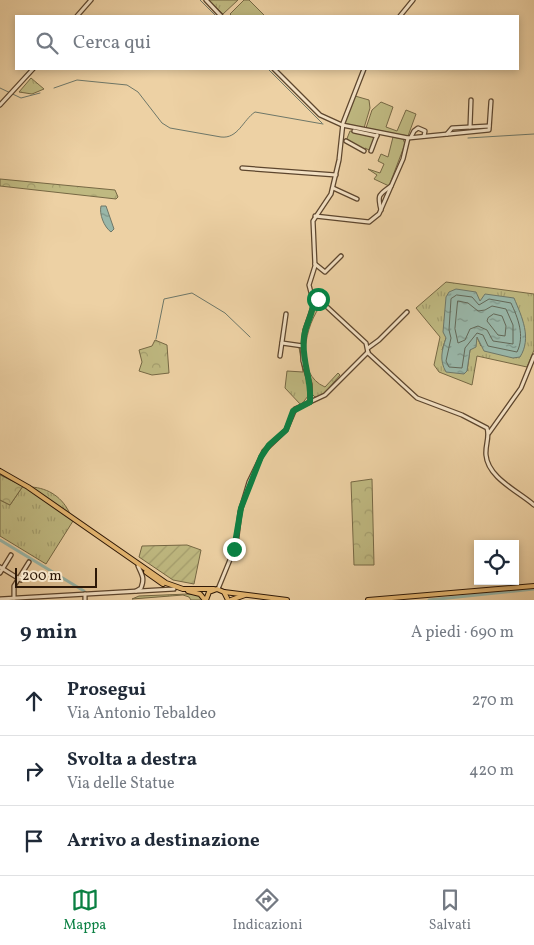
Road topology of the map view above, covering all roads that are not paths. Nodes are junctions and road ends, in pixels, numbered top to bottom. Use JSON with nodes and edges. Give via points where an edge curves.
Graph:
{"nodes":[{"id":1,"x":91,"y":0,"type":"edge"},
{"id":2,"x":206,"y":0,"type":"edge"},
{"id":3,"x":413,"y":0,"type":"edge"},
{"id":4,"x":78,"y":15,"type":"edge"},
{"id":5,"x":220,"y":15,"type":"edge"},
{"id":6,"x":401,"y":15,"type":"edge"},
{"id":7,"x":32,"y":70,"type":"edge"},
{"id":8,"x":275,"y":70,"type":"edge"},
{"id":9,"x":364,"y":70,"type":"edge"},
{"id":10,"x":471,"y":100,"type":"dead end"},
{"id":11,"x":491,"y":101,"type":"dead end"},
{"id":12,"x":0,"y":105,"type":"edge"},
{"id":13,"x":342,"y":125,"type":"junction"},
{"id":14,"x":470,"y":129,"type":"junction"},
{"id":15,"x":354,"y":131,"type":"dead end"},
{"id":16,"x":378,"y":135,"type":"junction"},
{"id":17,"x":424,"y":137,"type":"junction"},
{"id":18,"x":409,"y":138,"type":"junction"},
{"id":19,"x":346,"y":141,"type":"dead end"},
{"id":20,"x":364,"y":151,"type":"dead end"},
{"id":21,"x":370,"y":151,"type":"dead end"},
{"id":22,"x":242,"y":168,"type":"dead end"},
{"id":23,"x":336,"y":175,"type":"junction"},
{"id":24,"x":392,"y":185,"type":"junction"},
{"id":25,"x":333,"y":188,"type":"junction"},
{"id":26,"x":357,"y":199,"type":"dead end"},
{"id":27,"x":381,"y":211,"type":"junction"},
{"id":28,"x":315,"y":216,"type":"junction"},
{"id":29,"x":341,"y":256,"type":"dead end"},
{"id":30,"x":315,"y":264,"type":"junction"},
{"id":31,"x":315,"y":302,"type":"junction"},
{"id":32,"x":407,"y":312,"type":"dead end"},
{"id":33,"x":286,"y":314,"type":"dead end"},
{"id":34,"x":282,"y":343,"type":"junction"},
{"id":35,"x":303,"y":346,"type":"junction"},
{"id":36,"x":368,"y":350,"type":"junction"},
{"id":37,"x":280,"y":356,"type":"dead end"},
{"id":38,"x":534,"y":356,"type":"edge"},
{"id":39,"x":310,"y":402,"type":"junction"},
{"id":40,"x":489,"y":434,"type":"junction"},
{"id":41,"x":0,"y":471,"type":"edge"},
{"id":42,"x":534,"y":505,"type":"edge"},
{"id":43,"x":113,"y":547,"type":"junction"},
{"id":44,"x":11,"y":554,"type":"dead end"},
{"id":45,"x":29,"y":562,"type":"dead end"},
{"id":46,"x":138,"y":566,"type":"junction"},
{"id":47,"x":1,"y":567,"type":"edge"},
{"id":48,"x":0,"y":573,"type":"edge"},
{"id":49,"x":20,"y":579,"type":"junction"},
{"id":50,"x":534,"y":586,"type":"edge"},
{"id":51,"x":174,"y":589,"type":"junction"},
{"id":52,"x":216,"y":589,"type":"junction"},
{"id":53,"x":224,"y":592,"type":"junction"},
{"id":54,"x":85,"y":594,"type":"junction"},
{"id":55,"x":95,"y":594,"type":"junction"},
{"id":56,"x":252,"y":595,"type":"junction"},
{"id":57,"x":14,"y":598,"type":"junction"},
{"id":58,"x":0,"y":599,"type":"edge"},
{"id":59,"x":85,"y":600,"type":"edge"},
{"id":60,"x":206,"y":600,"type":"edge"},
{"id":61,"x":230,"y":600,"type":"edge"},
{"id":62,"x":287,"y":600,"type":"edge"},
{"id":63,"x":368,"y":600,"type":"edge"}],
"edges":[{"from":1,"to":4,"type":"street"},
{"from":2,"to":5,"type":"street"},
{"from":3,"to":6,"type":"street"},
{"from":7,"to":12,"type":"street"},
{"from":8,"to":13,"type":"street","via":[[320,115]]},
{"from":9,"to":13,"type":"street"},
{"from":10,"to":14,"type":"street"},
{"from":11,"to":14,"type":"street","via":[[489,130]]},
{"from":13,"to":16,"type":"street"},
{"from":13,"to":23,"type":"street"},
{"from":14,"to":17,"type":"street"},
{"from":15,"to":16,"type":"street"},
{"from":16,"to":18,"type":"street"},
{"from":16,"to":21,"type":"street"},
{"from":17,"to":18,"type":"street"},
{"from":17,"to":18,"type":"street","via":[[425,131],[418,128]]},
{"from":18,"to":24,"type":"street"},
{"from":19,"to":20,"type":"street"},
{"from":22,"to":23,"type":"street"},
{"from":23,"to":25,"type":"street"},
{"from":24,"to":27,"type":"street"},
{"from":24,"to":27,"type":"street","via":[[380,194]]},
{"from":25,"to":26,"type":"street"},
{"from":25,"to":28,"type":"street","via":[[327,203]]},
{"from":27,"to":28,"type":"street","via":[[369,222]]},
{"from":28,"to":30,"type":"street"},
{"from":29,"to":30,"type":"street","via":[[325,272]]},
{"from":30,"to":31,"type":"street","via":[[309,283]]},
{"from":31,"to":35,"type":"street"},
{"from":31,"to":36,"type":"street","via":[[323,304],[366,343]]},
{"from":32,"to":36,"type":"street"},
{"from":33,"to":34,"type":"street"},
{"from":34,"to":35,"type":"street"},
{"from":34,"to":37,"type":"street"},
{"from":35,"to":39,"type":"street"},
{"from":36,"to":39,"type":"street","via":[[325,395]]},
{"from":36,"to":40,"type":"street","via":[[417,398],[471,419],[487,428]]},
{"from":38,"to":40,"type":"street","via":[[521,388]]},
{"from":39,"to":52,"type":"street","via":[[293,411],[286,430],[269,445],[256,466],[240,512],[236,545]]},
{"from":40,"to":42,"type":"street","via":[[486,454],[490,468]]},
{"from":41,"to":43,"type":"main road"},
{"from":43,"to":46,"type":"main road"},
{"from":43,"to":52,"type":"main road","via":[[174,587]]},
{"from":44,"to":47,"type":"street"},
{"from":45,"to":49,"type":"street"},
{"from":46,"to":51,"type":"main road"},
{"from":46,"to":55,"type":"street","via":[[143,576],[138,590]]},
{"from":47,"to":48,"type":"street"},
{"from":47,"to":49,"type":"street"},
{"from":49,"to":57,"type":"street","via":[[14,586]]},
{"from":50,"to":63,"type":"main road"},
{"from":51,"to":55,"type":"street"},
{"from":51,"to":60,"type":"main road","via":[[196,592]]},
{"from":52,"to":53,"type":"main road"},
{"from":52,"to":60,"type":"main road","via":[[208,594]]},
{"from":53,"to":56,"type":"main road"},
{"from":53,"to":61,"type":"main road"},
{"from":54,"to":55,"type":"street"},
{"from":54,"to":57,"type":"street"},
{"from":54,"to":59,"type":"street"},
{"from":56,"to":61,"type":"main road"},
{"from":56,"to":62,"type":"main road"},
{"from":57,"to":58,"type":"street"}]}
